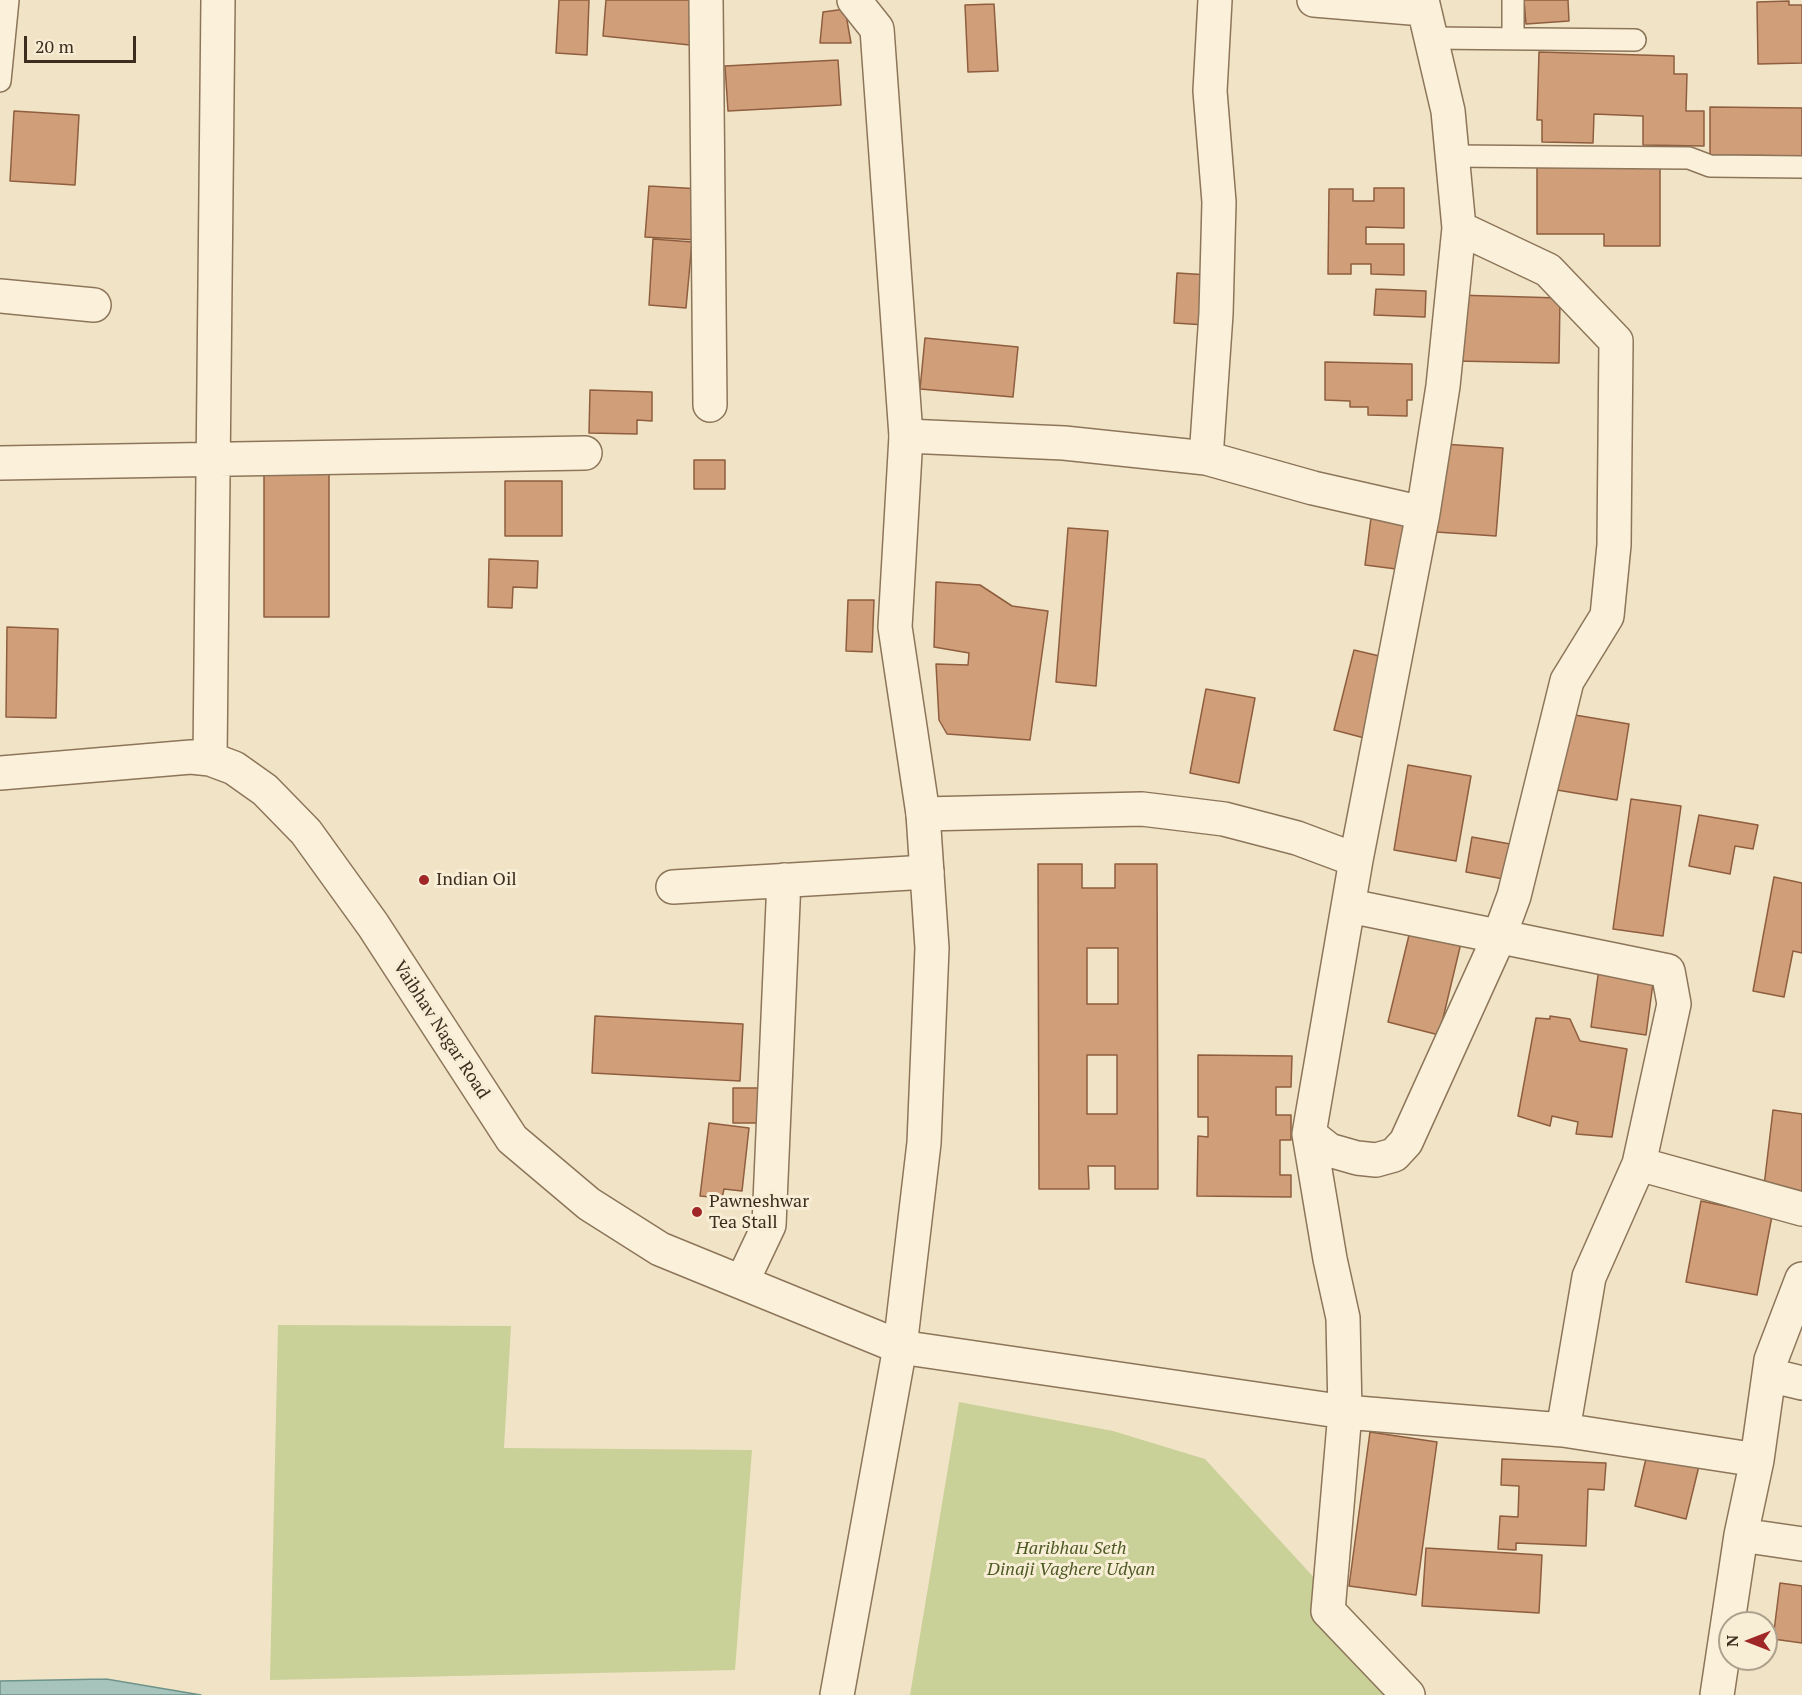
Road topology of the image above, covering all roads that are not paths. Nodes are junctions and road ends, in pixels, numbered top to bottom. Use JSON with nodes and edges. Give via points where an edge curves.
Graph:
{"nodes":[{"id":1,"x":8,"y":0,"type":"edge"},
{"id":2,"x":218,"y":0,"type":"edge"},
{"id":3,"x":706,"y":0,"type":"edge"},
{"id":4,"x":854,"y":0,"type":"edge"},
{"id":5,"x":1215,"y":0,"type":"edge"},
{"id":6,"x":1314,"y":0,"type":"edge"},
{"id":7,"x":1513,"y":0,"type":"edge"},
{"id":8,"x":1355,"y":1,"type":"edge"},
{"id":9,"x":1425,"y":16,"type":"edge"},
{"id":10,"x":1513,"y":39,"type":"junction"},
{"id":11,"x":1635,"y":40,"type":"dead end"},
{"id":12,"x":0,"y":81,"type":"edge"},
{"id":13,"x":1452,"y":156,"type":"junction"},
{"id":14,"x":1802,"y":167,"type":"edge"},
{"id":15,"x":1459,"y":228,"type":"junction"},
{"id":16,"x":0,"y":296,"type":"edge"},
{"id":17,"x":94,"y":305,"type":"dead end"},
{"id":18,"x":710,"y":405,"type":"dead end"},
{"id":19,"x":906,"y":436,"type":"junction"},
{"id":20,"x":585,"y":453,"type":"dead end"},
{"id":21,"x":1206,"y":458,"type":"junction"},
{"id":22,"x":212,"y":460,"type":"junction"},
{"id":23,"x":0,"y":463,"type":"edge"},
{"id":24,"x":1423,"y":513,"type":"junction"},
{"id":25,"x":210,"y":759,"type":"junction"},
{"id":26,"x":0,"y":773,"type":"edge"},
{"id":27,"x":922,"y":814,"type":"junction"},
{"id":28,"x":1356,"y":860,"type":"junction"},
{"id":29,"x":927,"y":872,"type":"junction"},
{"id":30,"x":784,"y":880,"type":"junction"},
{"id":31,"x":673,"y":887,"type":"dead end"},
{"id":32,"x":1350,"y":906,"type":"junction"},
{"id":33,"x":1499,"y":937,"type":"junction"},
{"id":34,"x":1309,"y":1134,"type":"junction"},
{"id":35,"x":1638,"y":1164,"type":"junction"},
{"id":36,"x":1802,"y":1209,"type":"edge"},
{"id":37,"x":1802,"y":1279,"type":"edge"},
{"id":38,"x":742,"y":1282,"type":"junction"},
{"id":39,"x":900,"y":1347,"type":"junction"},
{"id":40,"x":1769,"y":1375,"type":"junction"},
{"id":41,"x":1802,"y":1383,"type":"edge"},
{"id":42,"x":1345,"y":1412,"type":"junction"},
{"id":43,"x":1563,"y":1430,"type":"junction"},
{"id":44,"x":1757,"y":1460,"type":"junction"},
{"id":45,"x":1741,"y":1535,"type":"junction"},
{"id":46,"x":1802,"y":1544,"type":"edge"},
{"id":47,"x":837,"y":1695,"type":"edge"},
{"id":48,"x":1408,"y":1695,"type":"edge"},
{"id":49,"x":1717,"y":1695,"type":"edge"}],
"edges":[{"from":1,"to":12,"type":"lane"},
{"from":2,"to":22,"type":"street"},
{"from":3,"to":18,"type":"street"},
{"from":4,"to":19,"type":"street","via":[[877,29]]},
{"from":5,"to":21,"type":"street","via":[[1210,91],[1220,202]]},
{"from":6,"to":8,"type":"street"},
{"from":7,"to":10,"type":"lane"},
{"from":8,"to":9,"type":"street"},
{"from":9,"to":10,"type":"lane"},
{"from":9,"to":13,"type":"street","via":[[1448,111]]},
{"from":10,"to":11,"type":"lane"},
{"from":13,"to":14,"type":"lane","via":[[1689,158],[1710,166]]},
{"from":13,"to":15,"type":"street"},
{"from":15,"to":24,"type":"street","via":[[1443,386]]},
{"from":15,"to":33,"type":"street","via":[[1548,270],[1616,341],[1614,545],[1607,616],[1567,681],[1514,896]]},
{"from":16,"to":17,"type":"street"},
{"from":19,"to":21,"type":"street","via":[[1064,443]]},
{"from":19,"to":27,"type":"street","via":[[895,627]]},
{"from":20,"to":22,"type":"street"},
{"from":21,"to":24,"type":"street"},
{"from":22,"to":23,"type":"street"},
{"from":22,"to":25,"type":"street"},
{"from":24,"to":28,"type":"street"},
{"from":25,"to":26,"type":"street","name":"Vaibhav Nagar Road","via":[[191,757]]},
{"from":25,"to":38,"type":"street","name":"Vaibhav Nagar Road","via":[[234,768],[265,790],[306,832],[380,935],[512,1139],[589,1204],[660,1249]]},
{"from":27,"to":28,"type":"street","via":[[1142,809],[1224,819],[1297,838]]},
{"from":27,"to":29,"type":"street"},
{"from":28,"to":32,"type":"street"},
{"from":29,"to":30,"type":"street"},
{"from":29,"to":39,"type":"street","via":[[932,948],[924,1143]]},
{"from":30,"to":31,"type":"street"},
{"from":30,"to":38,"type":"street","via":[[769,1225]]},
{"from":32,"to":33,"type":"street"},
{"from":32,"to":34,"type":"street"},
{"from":33,"to":34,"type":"street","via":[[1415,1125],[1394,1155],[1376,1160],[1357,1158],[1329,1150]]},
{"from":33,"to":35,"type":"street","via":[[1668,971],[1674,1004]]},
{"from":34,"to":42,"type":"street","via":[[1343,1318]]},
{"from":35,"to":36,"type":"street"},
{"from":35,"to":43,"type":"street","via":[[1589,1277]]},
{"from":37,"to":40,"type":"street"},
{"from":38,"to":39,"type":"street","name":"Vaibhav Nagar Road"},
{"from":39,"to":42,"type":"street","name":"Vaibhav Nagar Road"},
{"from":39,"to":47,"type":"street"},
{"from":40,"to":41,"type":"street"},
{"from":40,"to":44,"type":"street"},
{"from":42,"to":43,"type":"street","name":"Vaibhav Nagar Road"},
{"from":42,"to":48,"type":"street","via":[[1328,1611]]},
{"from":43,"to":44,"type":"street","name":"Vaibhav Nagar Road"},
{"from":44,"to":45,"type":"street"},
{"from":45,"to":46,"type":"street"},
{"from":45,"to":49,"type":"street"}]}
